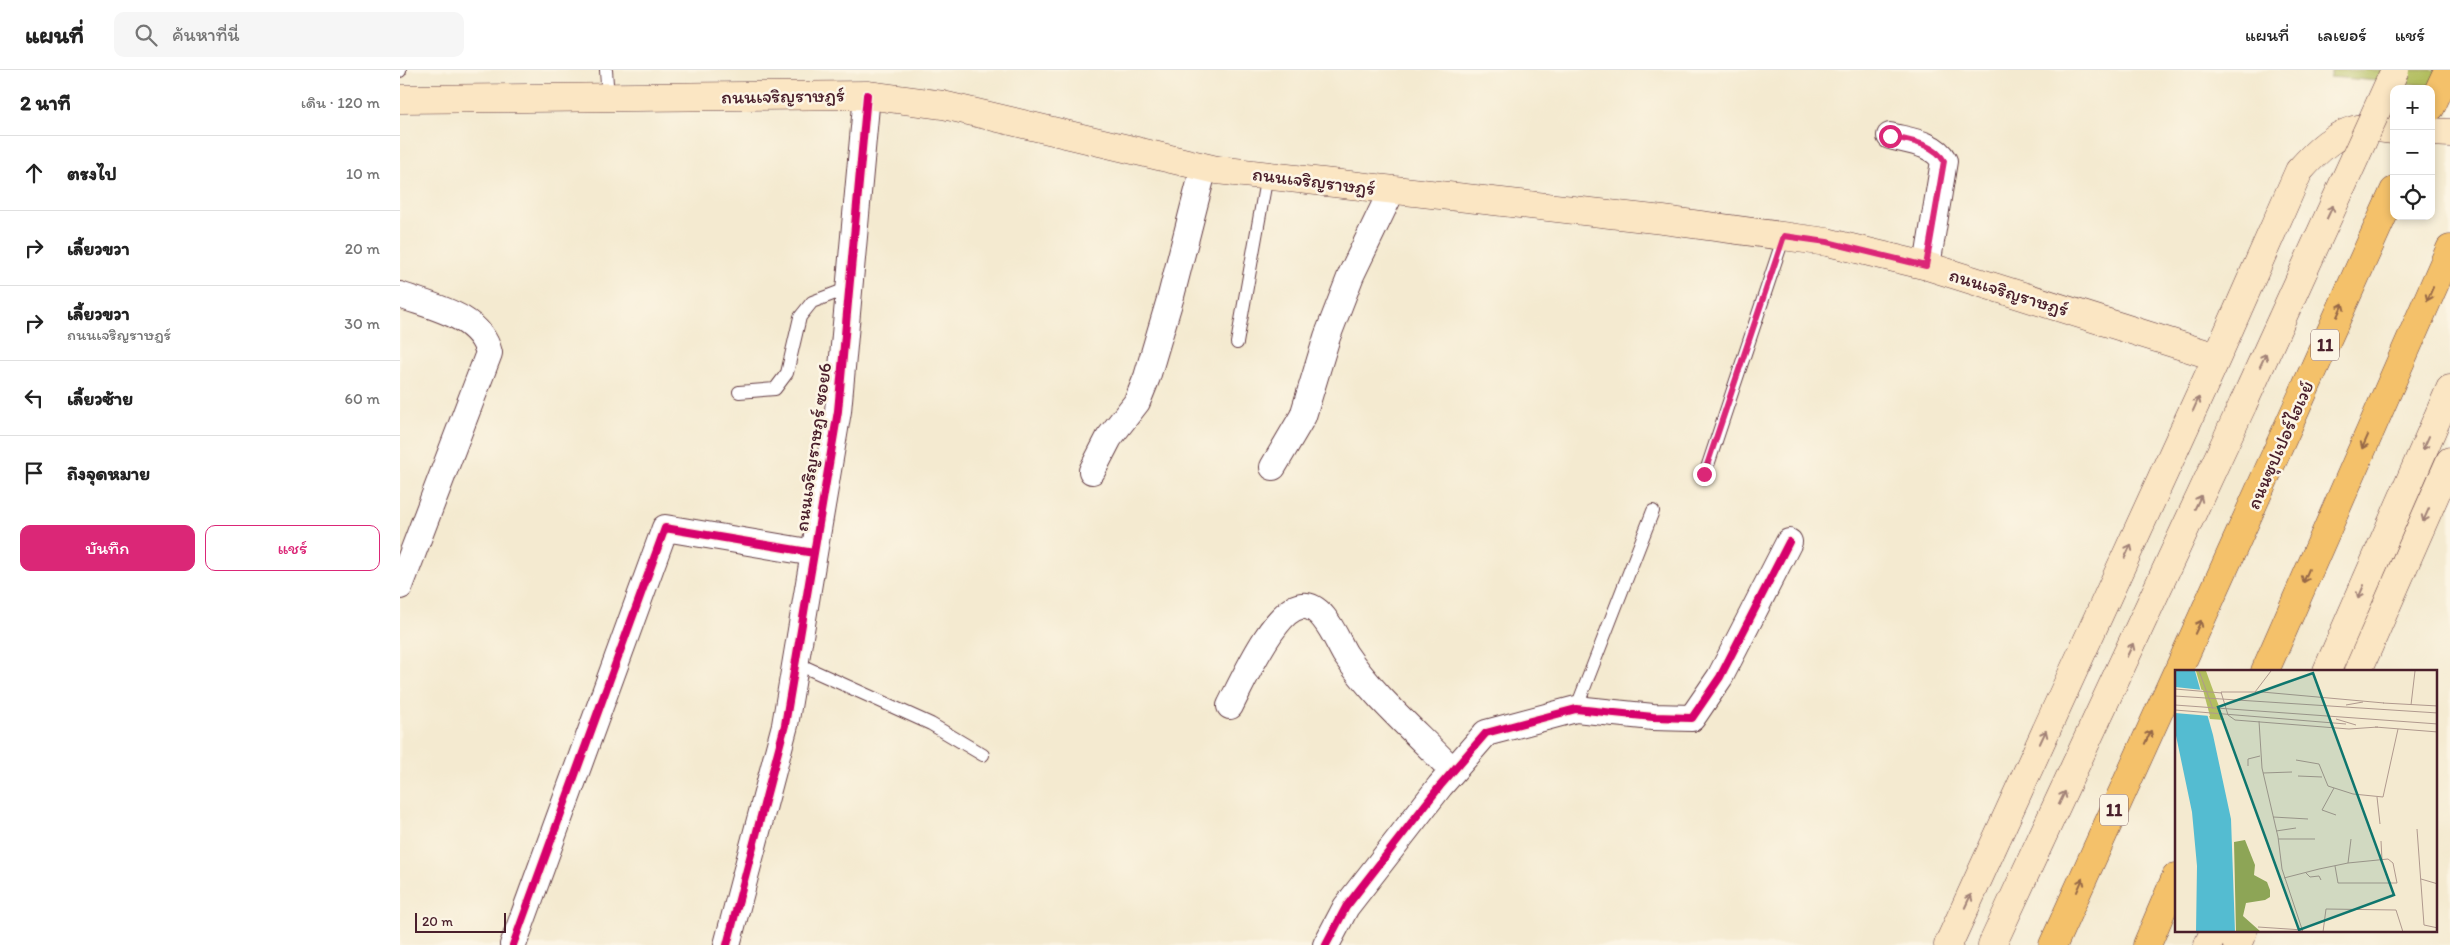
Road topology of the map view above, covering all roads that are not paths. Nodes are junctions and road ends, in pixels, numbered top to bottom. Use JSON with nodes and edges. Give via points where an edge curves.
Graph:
{"nodes":[{"id":1,"x":606,"y":70,"type":"edge"},
{"id":2,"x":2395,"y":70,"type":"edge"},
{"id":3,"x":2448,"y":70,"type":"edge"},
{"id":4,"x":867,"y":95,"type":"junction"},
{"id":5,"x":608,"y":98,"type":"junction"},
{"id":6,"x":2435,"y":98,"type":"edge"},
{"id":7,"x":400,"y":99,"type":"edge"},
{"id":8,"x":2390,"y":130,"type":"edge"},
{"id":9,"x":2435,"y":132,"type":"edge"},
{"id":10,"x":2450,"y":133,"type":"edge"},
{"id":11,"x":1890,"y":136,"type":"dead end"},
{"id":12,"x":1204,"y":166,"type":"junction"},
{"id":13,"x":1267,"y":175,"type":"junction"},
{"id":14,"x":1392,"y":190,"type":"junction"},
{"id":15,"x":2390,"y":200,"type":"edge"},
{"id":16,"x":1784,"y":236,"type":"junction"},
{"id":17,"x":2450,"y":249,"type":"edge"},
{"id":18,"x":1926,"y":266,"type":"junction"},
{"id":19,"x":849,"y":288,"type":"junction"},
{"id":20,"x":400,"y":295,"type":"edge"},
{"id":21,"x":1237,"y":342,"type":"dead end"},
{"id":22,"x":2217,"y":357,"type":"junction"},
{"id":23,"x":739,"y":392,"type":"dead end"},
{"id":24,"x":2448,"y":393,"type":"edge"},
{"id":25,"x":2448,"y":466,"type":"edge"},
{"id":26,"x":1273,"y":467,"type":"dead end"},
{"id":27,"x":1092,"y":471,"type":"dead end"},
{"id":28,"x":1704,"y":474,"type":"dead end"},
{"id":29,"x":1653,"y":511,"type":"dead end"},
{"id":30,"x":1789,"y":542,"type":"dead end"},
{"id":31,"x":814,"y":553,"type":"junction"},
{"id":32,"x":400,"y":586,"type":"edge"},
{"id":33,"x":796,"y":663,"type":"junction"},
{"id":34,"x":2178,"y":670,"type":"edge"},
{"id":35,"x":2265,"y":670,"type":"edge"},
{"id":36,"x":2327,"y":670,"type":"edge"},
{"id":37,"x":2358,"y":670,"type":"edge"},
{"id":38,"x":2175,"y":677,"type":"edge"},
{"id":39,"x":1230,"y":706,"type":"dead end"},
{"id":40,"x":1576,"y":709,"type":"junction"},
{"id":41,"x":983,"y":755,"type":"dead end"},
{"id":42,"x":1453,"y":771,"type":"junction"},
{"id":43,"x":2175,"y":879,"type":"edge"},
{"id":44,"x":2214,"y":932,"type":"edge"},
{"id":45,"x":2243,"y":932,"type":"edge"},
{"id":46,"x":2054,"y":938,"type":"edge"},
{"id":47,"x":513,"y":945,"type":"edge"},
{"id":48,"x":727,"y":945,"type":"edge"},
{"id":49,"x":1326,"y":945,"type":"edge"},
{"id":50,"x":1948,"y":945,"type":"edge"},
{"id":51,"x":1992,"y":945,"type":"edge"},
{"id":52,"x":2147,"y":945,"type":"edge"},
{"id":53,"x":2208,"y":945,"type":"edge"},
{"id":54,"x":2237,"y":945,"type":"edge"}],
"edges":[{"from":1,"to":5,"type":"lane"},
{"from":51,"to":2,"type":"main road","one_way":true,"bridge":true},
{"from":3,"to":6,"type":"highway"},
{"from":4,"to":5,"type":"main road","name":"ถนนเจริญราษฎร์"},
{"from":4,"to":12,"type":"main road","name":"ถนนเจริญราษฎร์","via":[[943,105]]},
{"from":4,"to":19,"type":"street","name":"ถนนเจริญราษฎร์ ซอย6"},
{"from":5,"to":7,"type":"main road","name":"ถนนเจริญราษฎร์"},
{"from":8,"to":22,"type":"main road","via":[[2362,128],[2341,135],[2317,151],[2299,171]]},
{"from":9,"to":10,"type":"main road"},
{"from":11,"to":18,"type":"street","via":[[1930,147],[1939,152],[1944,161]]},
{"from":12,"to":13,"type":"main road","name":"ถนนเจริญราษฎร์"},
{"from":12,"to":27,"type":"street","via":[[1147,377],[1137,402],[1109,438]]},
{"from":13,"to":14,"type":"main road","name":"ถนนเจริญราษฎร์"},
{"from":13,"to":21,"type":"lane"},
{"from":14,"to":16,"type":"main road","name":"ถนนเจริญราษฎร์"},
{"from":14,"to":26,"type":"street","via":[[1350,274],[1303,416]]},
{"from":34,"to":15,"type":"highway","name":"ถนนซุปเปอร์ไฮเวย์","number":"11","one_way":true},
{"from":16,"to":18,"type":"main road","name":"ถนนเจริญราษฎร์","via":[[1827,242]]},
{"from":16,"to":28,"type":"lane"},
{"from":17,"to":35,"type":"highway","one_way":true},
{"from":18,"to":22,"type":"main road","name":"ถนนเจริญราษฎร์"},
{"from":19,"to":23,"type":"lane","via":[[812,302],[800,317],[787,373],[774,389]]},
{"from":19,"to":31,"type":"street","name":"ถนนเจริญราษฎร์ ซอย6","via":[[838,411]]},
{"from":20,"to":32,"type":"street","via":[[469,322],[486,340],[490,352]]},
{"from":50,"to":22,"type":"main road","one_way":true},
{"from":24,"to":36,"type":"main road","one_way":true},
{"from":25,"to":37,"type":"main road","one_way":true},
{"from":29,"to":40,"type":"lane"},
{"from":30,"to":40,"type":"street","via":[[1720,677],[1692,718]]},
{"from":31,"to":33,"type":"street","name":"ถนนเจริญราษฎร์ ซอย6"},
{"from":31,"to":47,"type":"street","via":[[665,528]]},
{"from":33,"to":41,"type":"lane","via":[[931,724]]},
{"from":33,"to":48,"type":"street","name":"ถนนเจริญราษฎร์ ซอย6","via":[[785,725]]},
{"from":46,"to":38,"type":"highway","name":"ถนนซุปเปอร์ไฮเวย์","number":"11","one_way":true},
{"from":39,"to":42,"type":"street","via":[[1279,620],[1296,607],[1310,607],[1320,615],[1369,683]]},
{"from":40,"to":42,"type":"street","via":[[1486,733]]},
{"from":42,"to":49,"type":"street","via":[[1346,907]]},
{"from":43,"to":52,"type":"highway"},
{"from":44,"to":53,"type":"main road"},
{"from":45,"to":54,"type":"main road"}]}
